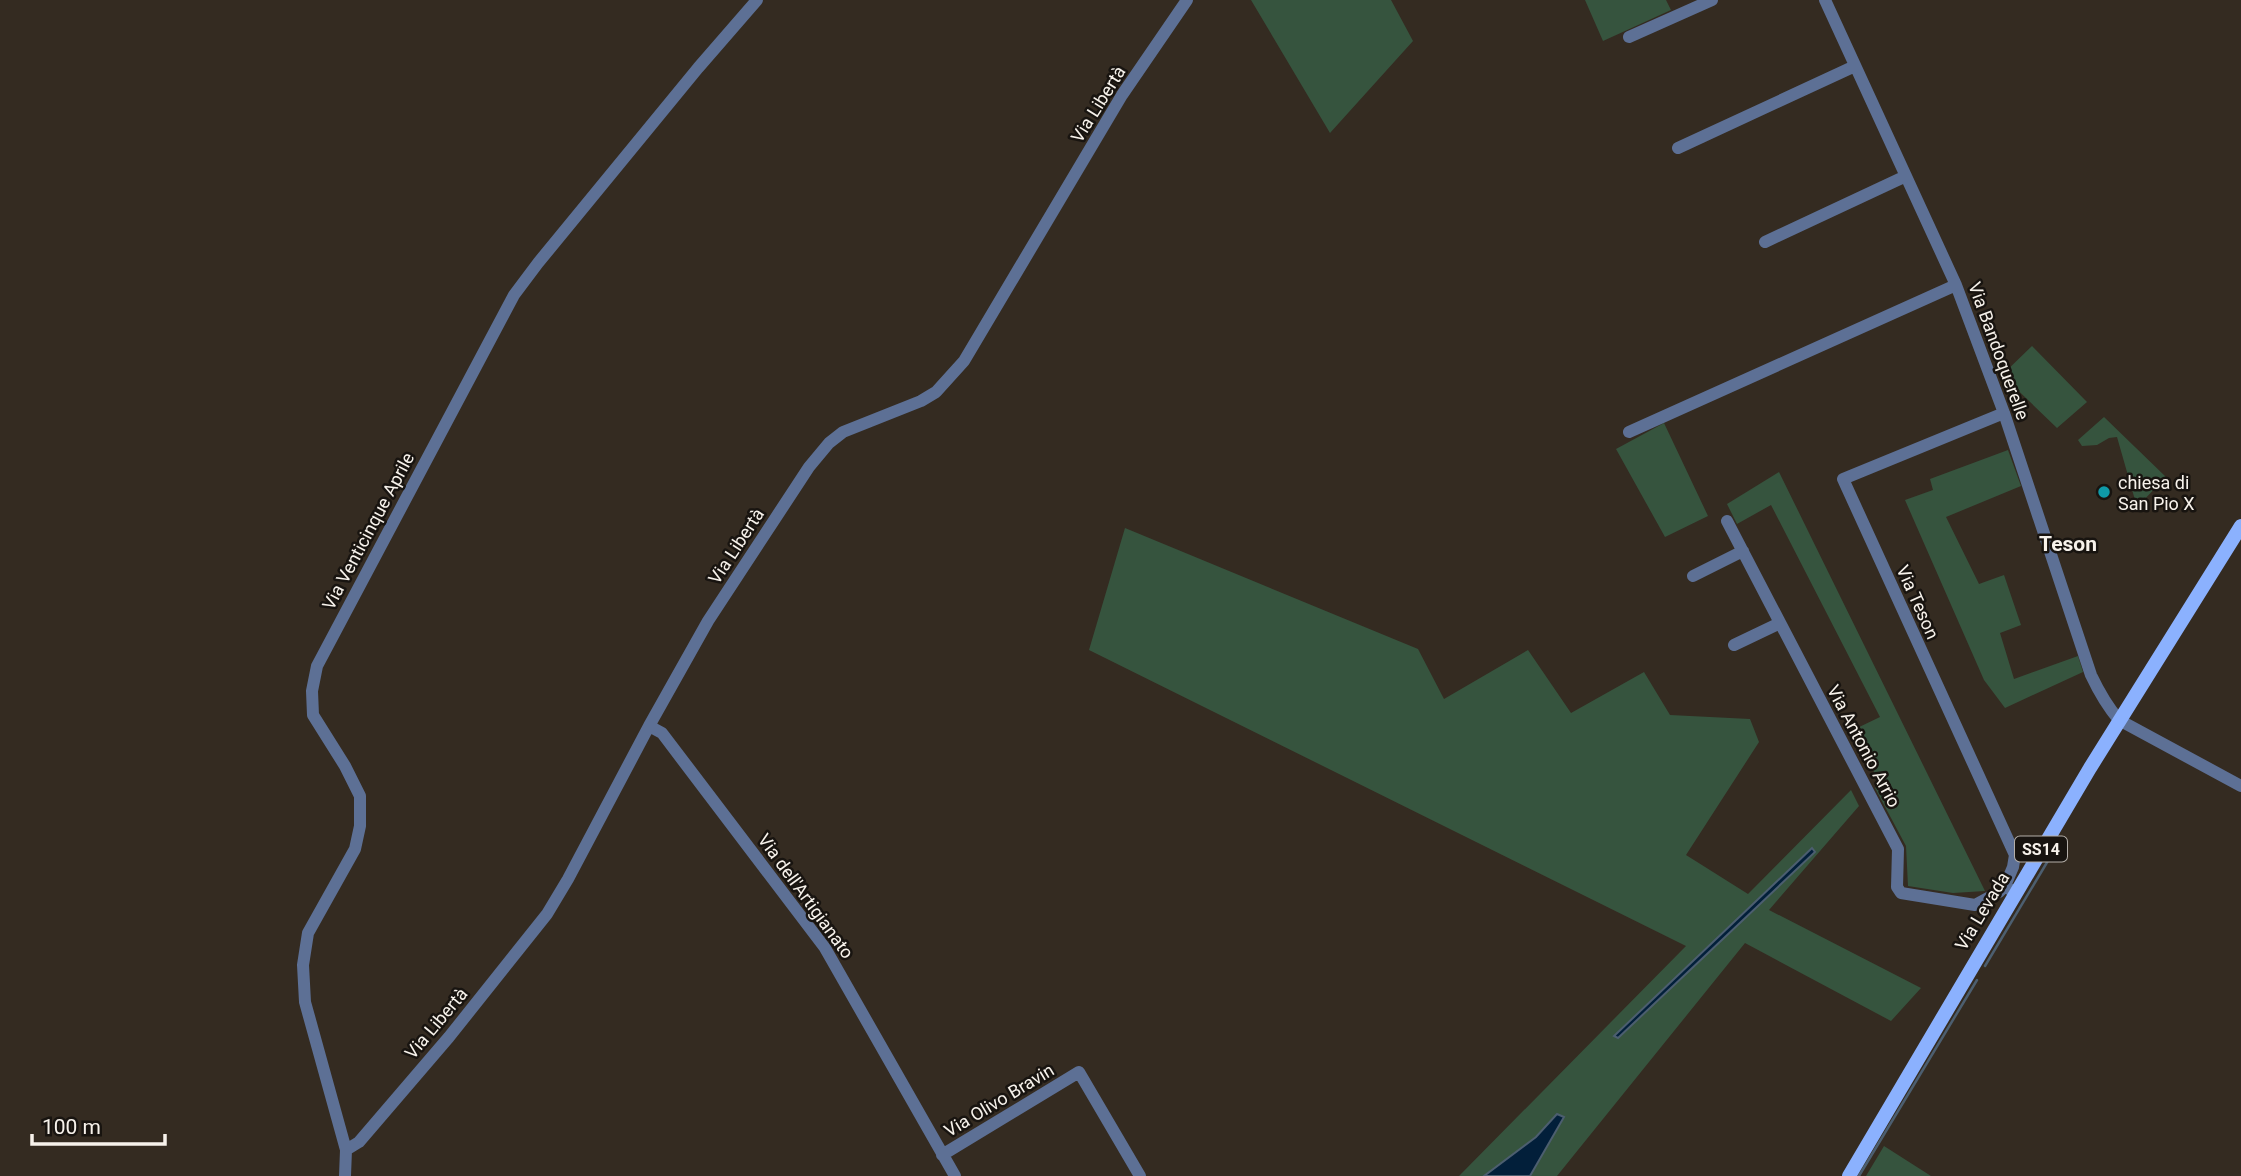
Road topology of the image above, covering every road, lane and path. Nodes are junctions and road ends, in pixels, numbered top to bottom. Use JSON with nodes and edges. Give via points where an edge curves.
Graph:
{"nodes":[{"id":1,"x":757,"y":0,"type":"edge"},
{"id":2,"x":1186,"y":0,"type":"edge"},
{"id":3,"x":1712,"y":0,"type":"edge"},
{"id":4,"x":1825,"y":0,"type":"edge"},
{"id":5,"x":1629,"y":37,"type":"dead end"},
{"id":6,"x":1855,"y":66,"type":"junction"},
{"id":7,"x":1678,"y":148,"type":"dead end"},
{"id":8,"x":1906,"y":177,"type":"junction"},
{"id":9,"x":1765,"y":242,"type":"dead end"},
{"id":10,"x":1956,"y":285,"type":"junction"},
{"id":11,"x":2004,"y":413,"type":"junction"},
{"id":12,"x":1629,"y":432,"type":"dead end"},
{"id":13,"x":1727,"y":521,"type":"dead end"},
{"id":14,"x":2241,"y":526,"type":"edge"},
{"id":15,"x":1743,"y":551,"type":"junction"},
{"id":16,"x":1693,"y":576,"type":"dead end"},
{"id":17,"x":1780,"y":623,"type":"junction"},
{"id":18,"x":1734,"y":645,"type":"dead end"},
{"id":19,"x":2119,"y":720,"type":"junction"},
{"id":20,"x":649,"y":726,"type":"junction"},
{"id":21,"x":2241,"y":786,"type":"edge"},
{"id":22,"x":2010,"y":890,"type":"junction"},
{"id":23,"x":346,"y":1150,"type":"junction"},
{"id":24,"x":942,"y":1155,"type":"junction"},
{"id":25,"x":345,"y":1176,"type":"edge"},
{"id":26,"x":955,"y":1176,"type":"edge"},
{"id":27,"x":1140,"y":1176,"type":"edge"},
{"id":28,"x":1849,"y":1176,"type":"edge"}],
"edges":[{"from":1,"to":23,"type":"street","name":"Via Venticinque Aprile","via":[[514,295],[317,666],[313,715],[360,796],[355,849],[308,933],[303,965],[304,1002]]},
{"from":2,"to":20,"type":"street","name":"Via Libertà","via":[[1122,95],[964,361],[936,392],[843,432],[820,453],[708,621]]},
{"from":3,"to":5,"type":"street"},
{"from":4,"to":6,"type":"street","name":"Via Bandoquerelle"},
{"from":6,"to":7,"type":"street"},
{"from":6,"to":8,"type":"street","name":"Via Bandoquerelle"},
{"from":8,"to":9,"type":"street"},
{"from":8,"to":10,"type":"street","name":"Via Bandoquerelle"},
{"from":10,"to":11,"type":"street","name":"Via Bandoquerelle"},
{"from":10,"to":12,"type":"street"},
{"from":11,"to":19,"type":"street","name":"Via Bandoquerelle","via":[[2091,675]]},
{"from":11,"to":22,"type":"street","name":"Via Teson","via":[[1843,479],[2015,855]]},
{"from":13,"to":15,"type":"street","name":"Via Antonio Arrio"},
{"from":14,"to":19,"type":"main road","name":"Via Levada","number":"SS14"},
{"from":15,"to":16,"type":"street"},
{"from":15,"to":17,"type":"street","name":"Via Antonio Arrio"},
{"from":17,"to":18,"type":"street"},
{"from":17,"to":22,"type":"street","name":"Via Antonio Arrio","via":[[1898,849],[1897,887],[1901,893],[1975,905]]},
{"from":19,"to":21,"type":"street"},
{"from":19,"to":22,"type":"main road","name":"Via Levada","number":"SS14"},
{"from":20,"to":23,"type":"street","name":"Via Libertà","via":[[547,914],[449,1037],[359,1142]]},
{"from":20,"to":24,"type":"street","name":"Via dell'Artigianato","via":[[662,733],[825,947]]},
{"from":22,"to":28,"type":"main road","name":"Via Levada","number":"SS14"},
{"from":23,"to":25,"type":"street","name":"Via Venticinque Aprile"},
{"from":24,"to":26,"type":"street","name":"Via dell'Artigianato"},
{"from":24,"to":27,"type":"street","name":"Via Olivo Bravin","via":[[1079,1072]]}]}
